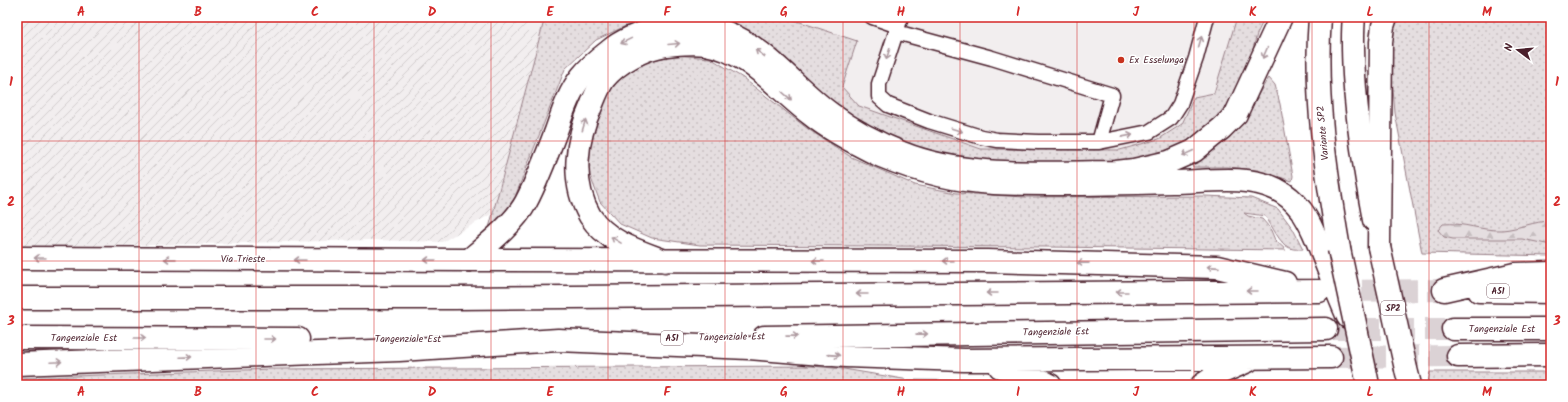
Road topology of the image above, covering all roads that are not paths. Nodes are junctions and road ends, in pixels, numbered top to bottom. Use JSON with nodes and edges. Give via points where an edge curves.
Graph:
{"nodes":[{"id":1,"x":872,"y":17,"type":"edge"},
{"id":2,"x":1207,"y":17,"type":"edge"},
{"id":3,"x":1281,"y":17,"type":"edge"},
{"id":4,"x":1320,"y":17,"type":"edge"},
{"id":5,"x":1354,"y":17,"type":"edge"},
{"id":6,"x":1386,"y":17,"type":"edge"},
{"id":7,"x":898,"y":25,"type":"edge"},
{"id":8,"x":1099,"y":142,"type":"junction"},
{"id":9,"x":1379,"y":247,"type":"junction"},
{"id":10,"x":17,"y":258,"type":"edge"},
{"id":11,"x":469,"y":260,"type":"junction"},
{"id":12,"x":665,"y":261,"type":"junction"},
{"id":13,"x":1551,"y":272,"type":"edge"},
{"id":14,"x":1551,"y":292,"type":"edge"},
{"id":15,"x":17,"y":298,"type":"edge"},
{"id":16,"x":1326,"y":329,"type":"tunnel mouth"},
{"id":17,"x":1551,"y":329,"type":"edge"},
{"id":18,"x":1453,"y":330,"type":"tunnel mouth"},
{"id":19,"x":17,"y":338,"type":"edge"},
{"id":20,"x":558,"y":340,"type":"junction"},
{"id":21,"x":1359,"y":345,"type":"junction"},
{"id":22,"x":1458,"y":356,"type":"tunnel mouth"},
{"id":23,"x":1551,"y":356,"type":"edge"},
{"id":24,"x":1331,"y":357,"type":"tunnel mouth"},
{"id":25,"x":1254,"y":358,"type":"junction"},
{"id":26,"x":964,"y":360,"type":"junction"},
{"id":27,"x":17,"y":364,"type":"edge"},
{"id":28,"x":1366,"y":378,"type":"edge"},
{"id":29,"x":1408,"y":380,"type":"edge"},
{"id":30,"x":1050,"y":385,"type":"edge"},
{"id":31,"x":1202,"y":385,"type":"edge"}],
"edges":[{"from":1,"to":7,"type":"lane"},
{"from":8,"to":2,"type":"lane","one_way":true,"via":[[1149,132],[1171,118],[1180,104]]},
{"from":3,"to":11,"type":"main road","one_way":true,"via":[[1236,114],[1222,128],[1194,150],[1169,162],[1116,172],[994,172],[948,166],[903,154],[831,114],[770,61],[726,32],[682,25],[646,31],[610,50],[582,76],[563,108],[526,202],[519,213]]},
{"from":4,"to":21,"type":"main road","name":"Variante SP2","bridge":true,"via":[[1321,117],[1331,202]]},
{"from":5,"to":9,"type":"main road","number":"SP2","via":[[1353,58],[1360,143]]},
{"from":6,"to":9,"type":"main road","via":[[1381,42]]},
{"from":7,"to":8,"type":"lane","via":[[992,58],[1112,95]]},
{"from":7,"to":8,"type":"lane","one_way":true,"via":[[879,84],[879,98],[888,105],[992,139]]},
{"from":9,"to":29,"type":"main road","number":"SP2","bridge":true},
{"from":11,"to":10,"type":"main road","name":"Via Trieste","one_way":true},
{"from":11,"to":12,"type":"main road","name":"Via Trieste"},
{"from":12,"to":15,"type":"main road","name":"Via Trieste","via":[[987,261],[1217,267],[1319,291],[461,298]]},
{"from":12,"to":21,"type":"main road","one_way":true,"via":[[619,242],[604,232],[591,218],[580,196],[578,147],[598,90],[604,79],[618,66],[646,51],[663,46],[705,44],[723,49],[756,68],[808,113],[844,137],[883,156],[945,176],[1018,184],[1223,180],[1275,188],[1289,197],[1301,210],[1312,229]]},
{"from":13,"to":14,"type":"main road","number":"A51","via":[[1515,274],[1444,290]]},
{"from":20,"to":16,"type":"main road","name":"Tangenziale Est","number":"A51","one_way":true},
{"from":17,"to":18,"type":"main road","name":"Tangenziale Est"},
{"from":19,"to":20,"type":"main road","name":"Tangenziale Est","number":"A51","one_way":true},
{"from":20,"to":26,"type":"main road","one_way":true},
{"from":27,"to":20,"type":"main road","one_way":true,"via":[[399,350]]},
{"from":21,"to":28,"type":"main road","bridge":true},
{"from":22,"to":23,"type":"main road"},
{"from":24,"to":25,"type":"main road"},
{"from":25,"to":26,"type":"main road"},
{"from":25,"to":31,"type":"main road","via":[[1218,374]]},
{"from":26,"to":30,"type":"main road","via":[[1004,367],[1031,375]]}]}
